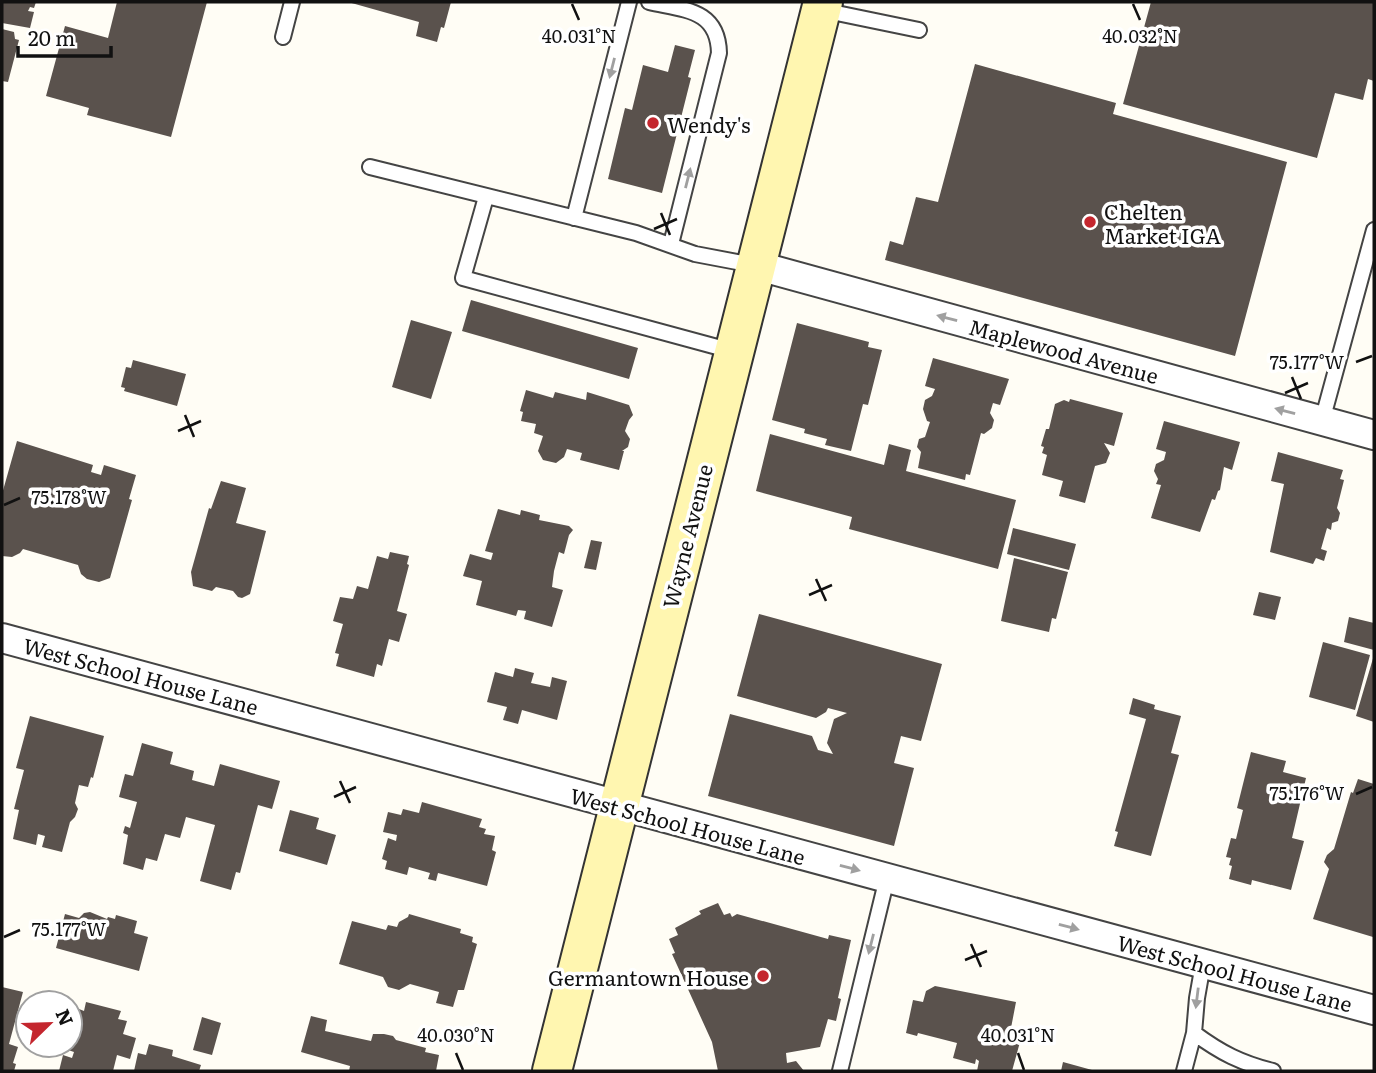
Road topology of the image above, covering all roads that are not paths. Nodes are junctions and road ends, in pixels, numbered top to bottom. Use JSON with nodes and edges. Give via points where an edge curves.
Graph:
{"nodes":[{"id":1,"x":292,"y":2,"type":"edge"},
{"id":2,"x":629,"y":2,"type":"edge"},
{"id":3,"x":649,"y":2,"type":"edge"},
{"id":4,"x":822,"y":6,"type":"edge"},
{"id":5,"x":919,"y":30,"type":"dead end"},
{"id":6,"x":283,"y":37,"type":"dead end"},
{"id":7,"x":370,"y":167,"type":"dead end"},
{"id":8,"x":486,"y":197,"type":"junction"},
{"id":9,"x":574,"y":218,"type":"junction"},
{"id":10,"x":1374,"y":230,"type":"edge"},
{"id":11,"x":671,"y":244,"type":"junction"},
{"id":12,"x":755,"y":265,"type":"junction"},
{"id":13,"x":733,"y":351,"type":"junction"},
{"id":14,"x":1322,"y":421,"type":"junction"},
{"id":15,"x":1374,"y":435,"type":"edge"},
{"id":16,"x":2,"y":638,"type":"edge"},
{"id":17,"x":618,"y":806,"type":"junction"},
{"id":18,"x":887,"y":878,"type":"junction"},
{"id":19,"x":1203,"y":964,"type":"junction"},
{"id":20,"x":1374,"y":1010,"type":"edge"},
{"id":21,"x":1194,"y":1033,"type":"junction"},
{"id":22,"x":552,"y":1071,"type":"edge"},
{"id":23,"x":840,"y":1071,"type":"edge"},
{"id":24,"x":1184,"y":1071,"type":"edge"},
{"id":25,"x":1273,"y":1071,"type":"edge"}],
"edges":[{"from":1,"to":6,"type":"lane"},
{"from":2,"to":9,"type":"lane","one_way":true},
{"from":11,"to":3,"type":"lane","one_way":true,"via":[[719,53],[718,39],[711,22],[696,13]]},
{"from":4,"to":5,"type":"lane"},
{"from":4,"to":12,"type":"main road","name":"Wayne Avenue"},
{"from":7,"to":8,"type":"lane"},
{"from":8,"to":9,"type":"lane"},
{"from":8,"to":13,"type":"lane","via":[[463,278]]},
{"from":9,"to":11,"type":"lane"},
{"from":10,"to":14,"type":"lane"},
{"from":11,"to":12,"type":"lane","via":[[695,254]]},
{"from":12,"to":13,"type":"main road","name":"Wayne Avenue"},
{"from":14,"to":12,"type":"street","name":"Maplewood Avenue","one_way":true},
{"from":13,"to":17,"type":"main road","name":"Wayne Avenue"},
{"from":14,"to":15,"type":"street","name":"Maplewood Avenue"},
{"from":16,"to":17,"type":"street","name":"West School House Lane"},
{"from":17,"to":18,"type":"street","name":"West School House Lane","one_way":true},
{"from":17,"to":22,"type":"main road","name":"Wayne Avenue"},
{"from":18,"to":19,"type":"street","name":"West School House Lane","one_way":true},
{"from":18,"to":23,"type":"lane","one_way":true},
{"from":19,"to":20,"type":"street","name":"West School House Lane"},
{"from":19,"to":21,"type":"lane","one_way":true},
{"from":21,"to":24,"type":"lane"},
{"from":21,"to":25,"type":"lane","via":[[1242,1063]]}]}
